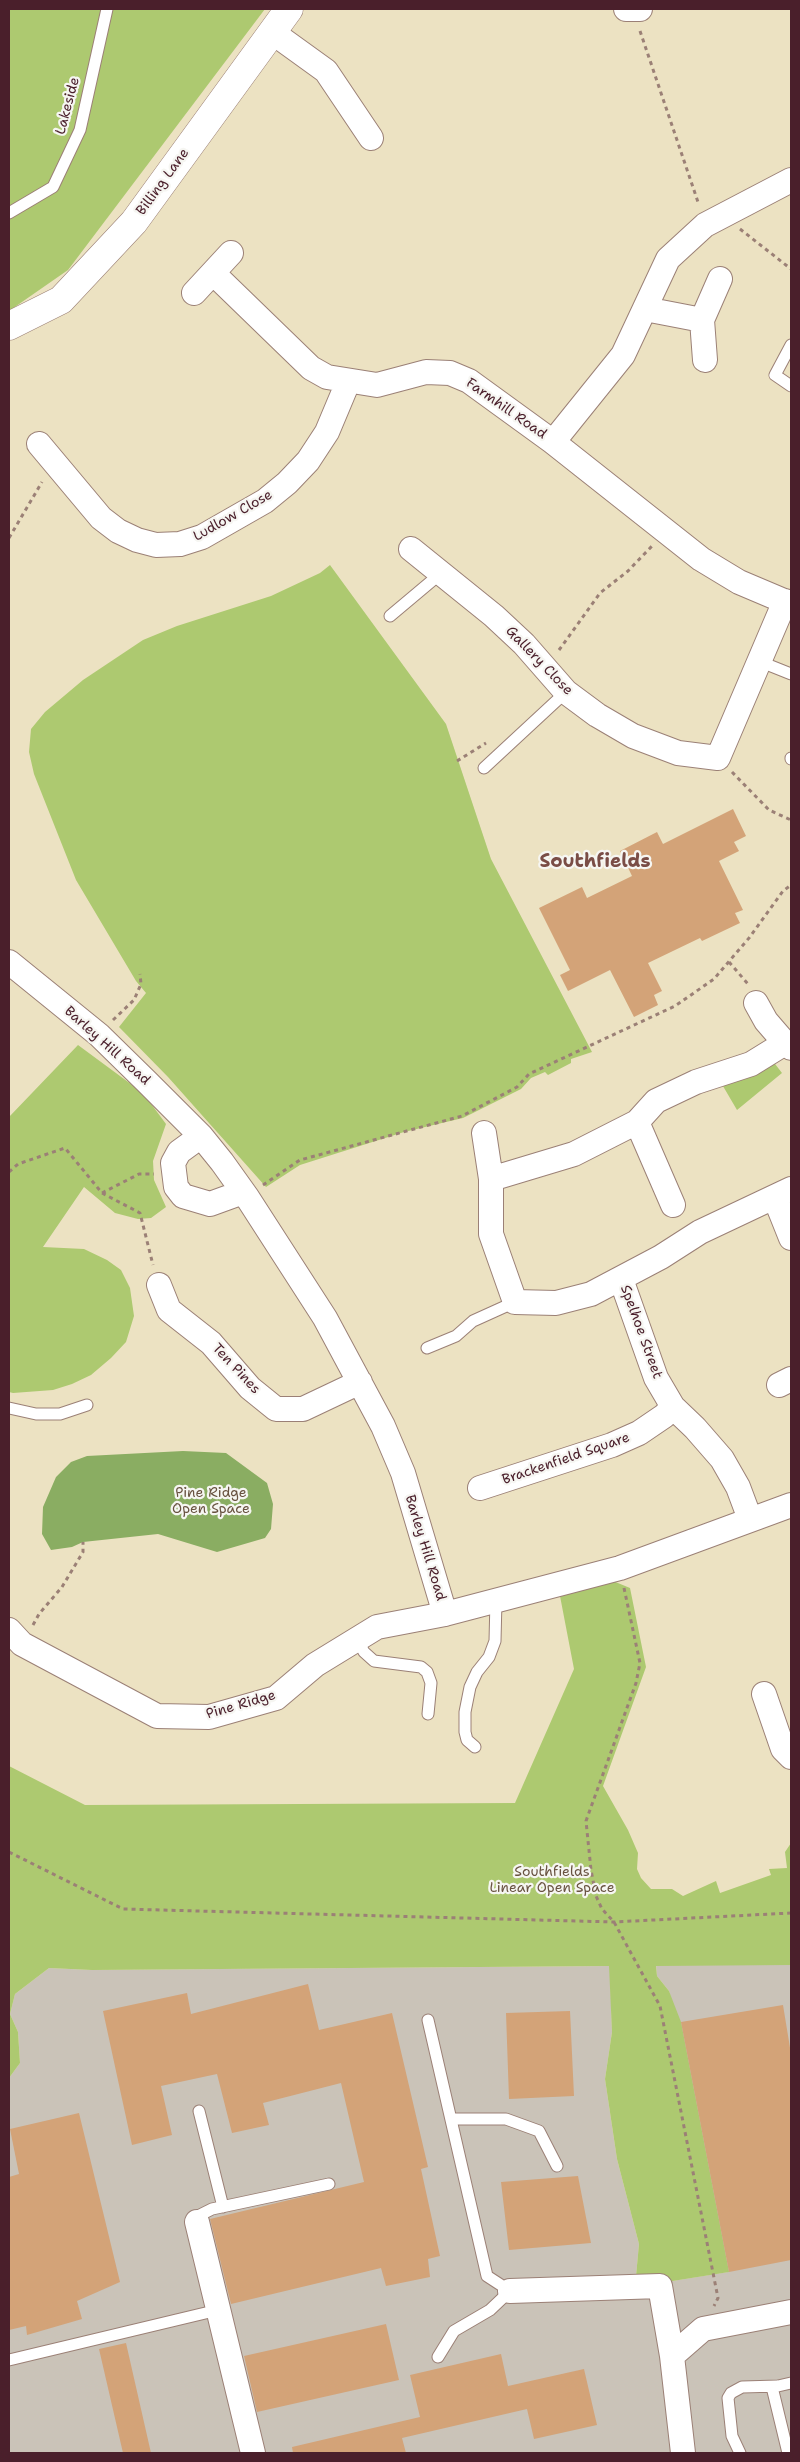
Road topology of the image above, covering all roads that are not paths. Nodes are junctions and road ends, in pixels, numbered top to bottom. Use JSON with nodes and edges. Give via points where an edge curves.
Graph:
{"nodes":[{"id":1,"x":107,"y":9,"type":"edge"},
{"id":2,"x":289,"y":9,"type":"edge"},
{"id":3,"x":272,"y":32,"type":"junction"},
{"id":4,"x":371,"y":138,"type":"dead end"},
{"id":5,"x":791,"y":180,"type":"edge"},
{"id":6,"x":9,"y":213,"type":"edge"},
{"id":7,"x":231,"y":253,"type":"dead end"},
{"id":8,"x":213,"y":273,"type":"junction"},
{"id":9,"x":720,"y":279,"type":"dead end"},
{"id":10,"x":194,"y":293,"type":"dead end"},
{"id":11,"x":644,"y":309,"type":"junction"},
{"id":12,"x":702,"y":320,"type":"junction"},
{"id":13,"x":9,"y":326,"type":"edge"},
{"id":14,"x":791,"y":346,"type":"edge"},
{"id":15,"x":706,"y":360,"type":"dead end"},
{"id":16,"x":348,"y":382,"type":"junction"},
{"id":17,"x":791,"y":386,"type":"edge"},
{"id":18,"x":553,"y":442,"type":"junction"},
{"id":19,"x":39,"y":444,"type":"dead end"},
{"id":20,"x":411,"y":549,"type":"dead end"},
{"id":21,"x":440,"y":574,"type":"junction"},
{"id":22,"x":788,"y":603,"type":"edge"},
{"id":23,"x":390,"y":616,"type":"dead end"},
{"id":24,"x":761,"y":662,"type":"junction"},
{"id":25,"x":791,"y":674,"type":"edge"},
{"id":26,"x":559,"y":685,"type":"junction"},
{"id":27,"x":484,"y":768,"type":"dead end"},
{"id":28,"x":10,"y":967,"type":"edge"},
{"id":29,"x":756,"y":1003,"type":"road end"},
{"id":30,"x":788,"y":1046,"type":"edge"},
{"id":31,"x":637,"y":1122,"type":"junction"},
{"id":32,"x":484,"y":1132,"type":"dead end"},
{"id":33,"x":201,"y":1136,"type":"junction"},
{"id":34,"x":491,"y":1179,"type":"junction"},
{"id":35,"x":245,"y":1194,"type":"junction"},
{"id":36,"x":783,"y":1194,"type":"edge"},
{"id":37,"x":673,"y":1205,"type":"dead end"},
{"id":38,"x":791,"y":1238,"type":"edge"},
{"id":39,"x":621,"y":1279,"type":"junction"},
{"id":40,"x":159,"y":1285,"type":"road end"},
{"id":41,"x":515,"y":1302,"type":"junction"},
{"id":42,"x":427,"y":1348,"type":"dead end"},
{"id":43,"x":360,"y":1382,"type":"junction"},
{"id":44,"x":88,"y":1405,"type":"dead end"},
{"id":45,"x":673,"y":1407,"type":"junction"},
{"id":46,"x":9,"y":1408,"type":"edge"},
{"id":47,"x":480,"y":1488,"type":"dead end"},
{"id":48,"x":791,"y":1505,"type":"edge"},
{"id":49,"x":750,"y":1520,"type":"junction"},
{"id":50,"x":496,"y":1600,"type":"junction"},
{"id":51,"x":445,"y":1614,"type":"junction"},
{"id":52,"x":15,"y":1637,"type":"edge"},
{"id":53,"x":358,"y":1639,"type":"junction"},
{"id":54,"x":764,"y":1694,"type":"dead end"},
{"id":55,"x":428,"y":1714,"type":"dead end"},
{"id":56,"x":475,"y":1747,"type":"dead end"},
{"id":57,"x":791,"y":1757,"type":"edge"},
{"id":58,"x":428,"y":2020,"type":"dead end"},
{"id":59,"x":199,"y":2111,"type":"dead end"},
{"id":60,"x":451,"y":2119,"type":"junction"},
{"id":61,"x":557,"y":2166,"type":"dead end"},
{"id":62,"x":329,"y":2184,"type":"dead end"},
{"id":63,"x":224,"y":2207,"type":"junction"},
{"id":64,"x":197,"y":2222,"type":"joint"},
{"id":65,"x":510,"y":2291,"type":"junction"},
{"id":66,"x":218,"y":2310,"type":"junction"},
{"id":67,"x":791,"y":2312,"type":"edge"},
{"id":68,"x":672,"y":2356,"type":"junction"},
{"id":69,"x":438,"y":2357,"type":"dead end"},
{"id":70,"x":9,"y":2360,"type":"edge"},
{"id":71,"x":791,"y":2383,"type":"edge"},
{"id":72,"x":772,"y":2386,"type":"junction"},
{"id":73,"x":682,"y":2443,"type":"edge"},
{"id":74,"x":253,"y":2453,"type":"edge"},
{"id":75,"x":740,"y":2453,"type":"edge"},
{"id":76,"x":788,"y":2453,"type":"edge"}],
"edges":[{"from":1,"to":6,"type":"lane","name":"Lakeside","via":[[80,130],[53,187]]},
{"from":2,"to":3,"type":"street","name":"Billing Lane"},
{"from":3,"to":4,"type":"street","via":[[326,71]]},
{"from":3,"to":13,"type":"street","name":"Billing Lane","via":[[134,222],[61,300]]},
{"from":5,"to":11,"type":"street","via":[[705,225],[668,259]]},
{"from":7,"to":8,"type":"street"},
{"from":8,"to":10,"type":"street"},
{"from":8,"to":16,"type":"street","name":"Farmhill Road","via":[[311,368],[327,377]]},
{"from":9,"to":12,"type":"street"},
{"from":11,"to":12,"type":"street"},
{"from":11,"to":18,"type":"street","via":[[623,355]]},
{"from":12,"to":15,"type":"street"},
{"from":14,"to":17,"type":"lane","via":[[775,374]]},
{"from":16,"to":18,"type":"street","name":"Farmhill Road","via":[[377,385],[417,374],[450,372],[485,391]]},
{"from":16,"to":19,"type":"street","name":"Ludlow Close","via":[[327,432],[287,483],[265,500],[202,536],[180,544],[156,544],[118,532],[101,518]]},
{"from":18,"to":22,"type":"street","name":"Farmhill Road","via":[[701,559],[740,582]]},
{"from":20,"to":21,"type":"street","name":"Gallery Close"},
{"from":21,"to":23,"type":"lane"},
{"from":21,"to":26,"type":"street","name":"Gallery Close","via":[[494,616],[524,644]]},
{"from":22,"to":24,"type":"street"},
{"from":24,"to":25,"type":"lane"},
{"from":24,"to":26,"type":"street","name":"Gallery Close","via":[[718,758],[678,753],[633,736],[596,716]]},
{"from":26,"to":27,"type":"lane"},
{"from":28,"to":33,"type":"street","name":"Barley Hill Road","via":[[99,1035]]},
{"from":29,"to":30,"type":"street","via":[[766,1021]]},
{"from":30,"to":31,"type":"street","via":[[656,1101]]},
{"from":31,"to":34,"type":"street","via":[[574,1154]]},
{"from":31,"to":37,"type":"street"},
{"from":32,"to":34,"type":"street"},
{"from":33,"to":35,"type":"street","name":"Barley Hill Road"},
{"from":33,"to":35,"type":"street","via":[[179,1152],[172,1163],[176,1187],[183,1196],[210,1204]]},
{"from":34,"to":41,"type":"street","via":[[491,1234]]},
{"from":35,"to":43,"type":"street","name":"Barley Hill Road","via":[[325,1318]]},
{"from":36,"to":38,"type":"street"},
{"from":36,"to":39,"type":"street","name":"Spelhoe Street","via":[[700,1232]]},
{"from":39,"to":41,"type":"street","via":[[591,1294],[556,1303]]},
{"from":39,"to":45,"type":"street","name":"Spelhoe Street","via":[[656,1378]]},
{"from":40,"to":43,"type":"street","name":"Ten Pines","via":[[169,1310],[212,1343],[250,1388],[276,1409],[303,1409]]},
{"from":41,"to":42,"type":"lane","via":[[473,1321],[456,1336]]},
{"from":43,"to":51,"type":"street","name":"Barley Hill Road","via":[[403,1472]]},
{"from":44,"to":46,"type":"lane","via":[[60,1414],[36,1414]]},
{"from":45,"to":47,"type":"street","name":"Brackenfield Square","via":[[639,1433],[612,1445]]},
{"from":45,"to":49,"type":"street","name":"Spelhoe Street","via":[[722,1459],[738,1487]]},
{"from":48,"to":49,"type":"street","name":"Barley Hill Road"},
{"from":49,"to":50,"type":"street","name":"Barley Hill Road","via":[[620,1568]]},
{"from":50,"to":51,"type":"street","name":"Barley Hill Road"},
{"from":50,"to":56,"type":"lane","via":[[495,1641],[470,1688],[465,1712],[467,1740]]},
{"from":51,"to":53,"type":"street","name":"Pine Ridge","via":[[377,1627]]},
{"from":52,"to":53,"type":"street","name":"Pine Ridge","via":[[157,1716],[209,1716],[276,1698],[316,1665]]},
{"from":53,"to":55,"type":"lane","via":[[364,1652],[374,1661],[421,1668],[427,1672],[431,1683]]},
{"from":54,"to":57,"type":"street","via":[[783,1749]]},
{"from":58,"to":60,"type":"lane"},
{"from":59,"to":63,"type":"lane"},
{"from":60,"to":61,"type":"lane","via":[[506,2119],[539,2131]]},
{"from":60,"to":65,"type":"lane","via":[[487,2276]]},
{"from":62,"to":63,"type":"lane"},
{"from":63,"to":64,"type":"lane","via":[[200,2215]]},
{"from":64,"to":66,"type":"street"},
{"from":65,"to":68,"type":"street","via":[[660,2286]]},
{"from":65,"to":69,"type":"lane","via":[[490,2310],[454,2330]]},
{"from":66,"to":70,"type":"lane"},
{"from":66,"to":74,"type":"street"},
{"from":67,"to":68,"type":"street","via":[[703,2329]]},
{"from":68,"to":73,"type":"street"},
{"from":71,"to":72,"type":"lane"},
{"from":72,"to":75,"type":"lane","via":[[742,2387],[728,2398],[732,2436]]},
{"from":72,"to":76,"type":"lane"}]}
